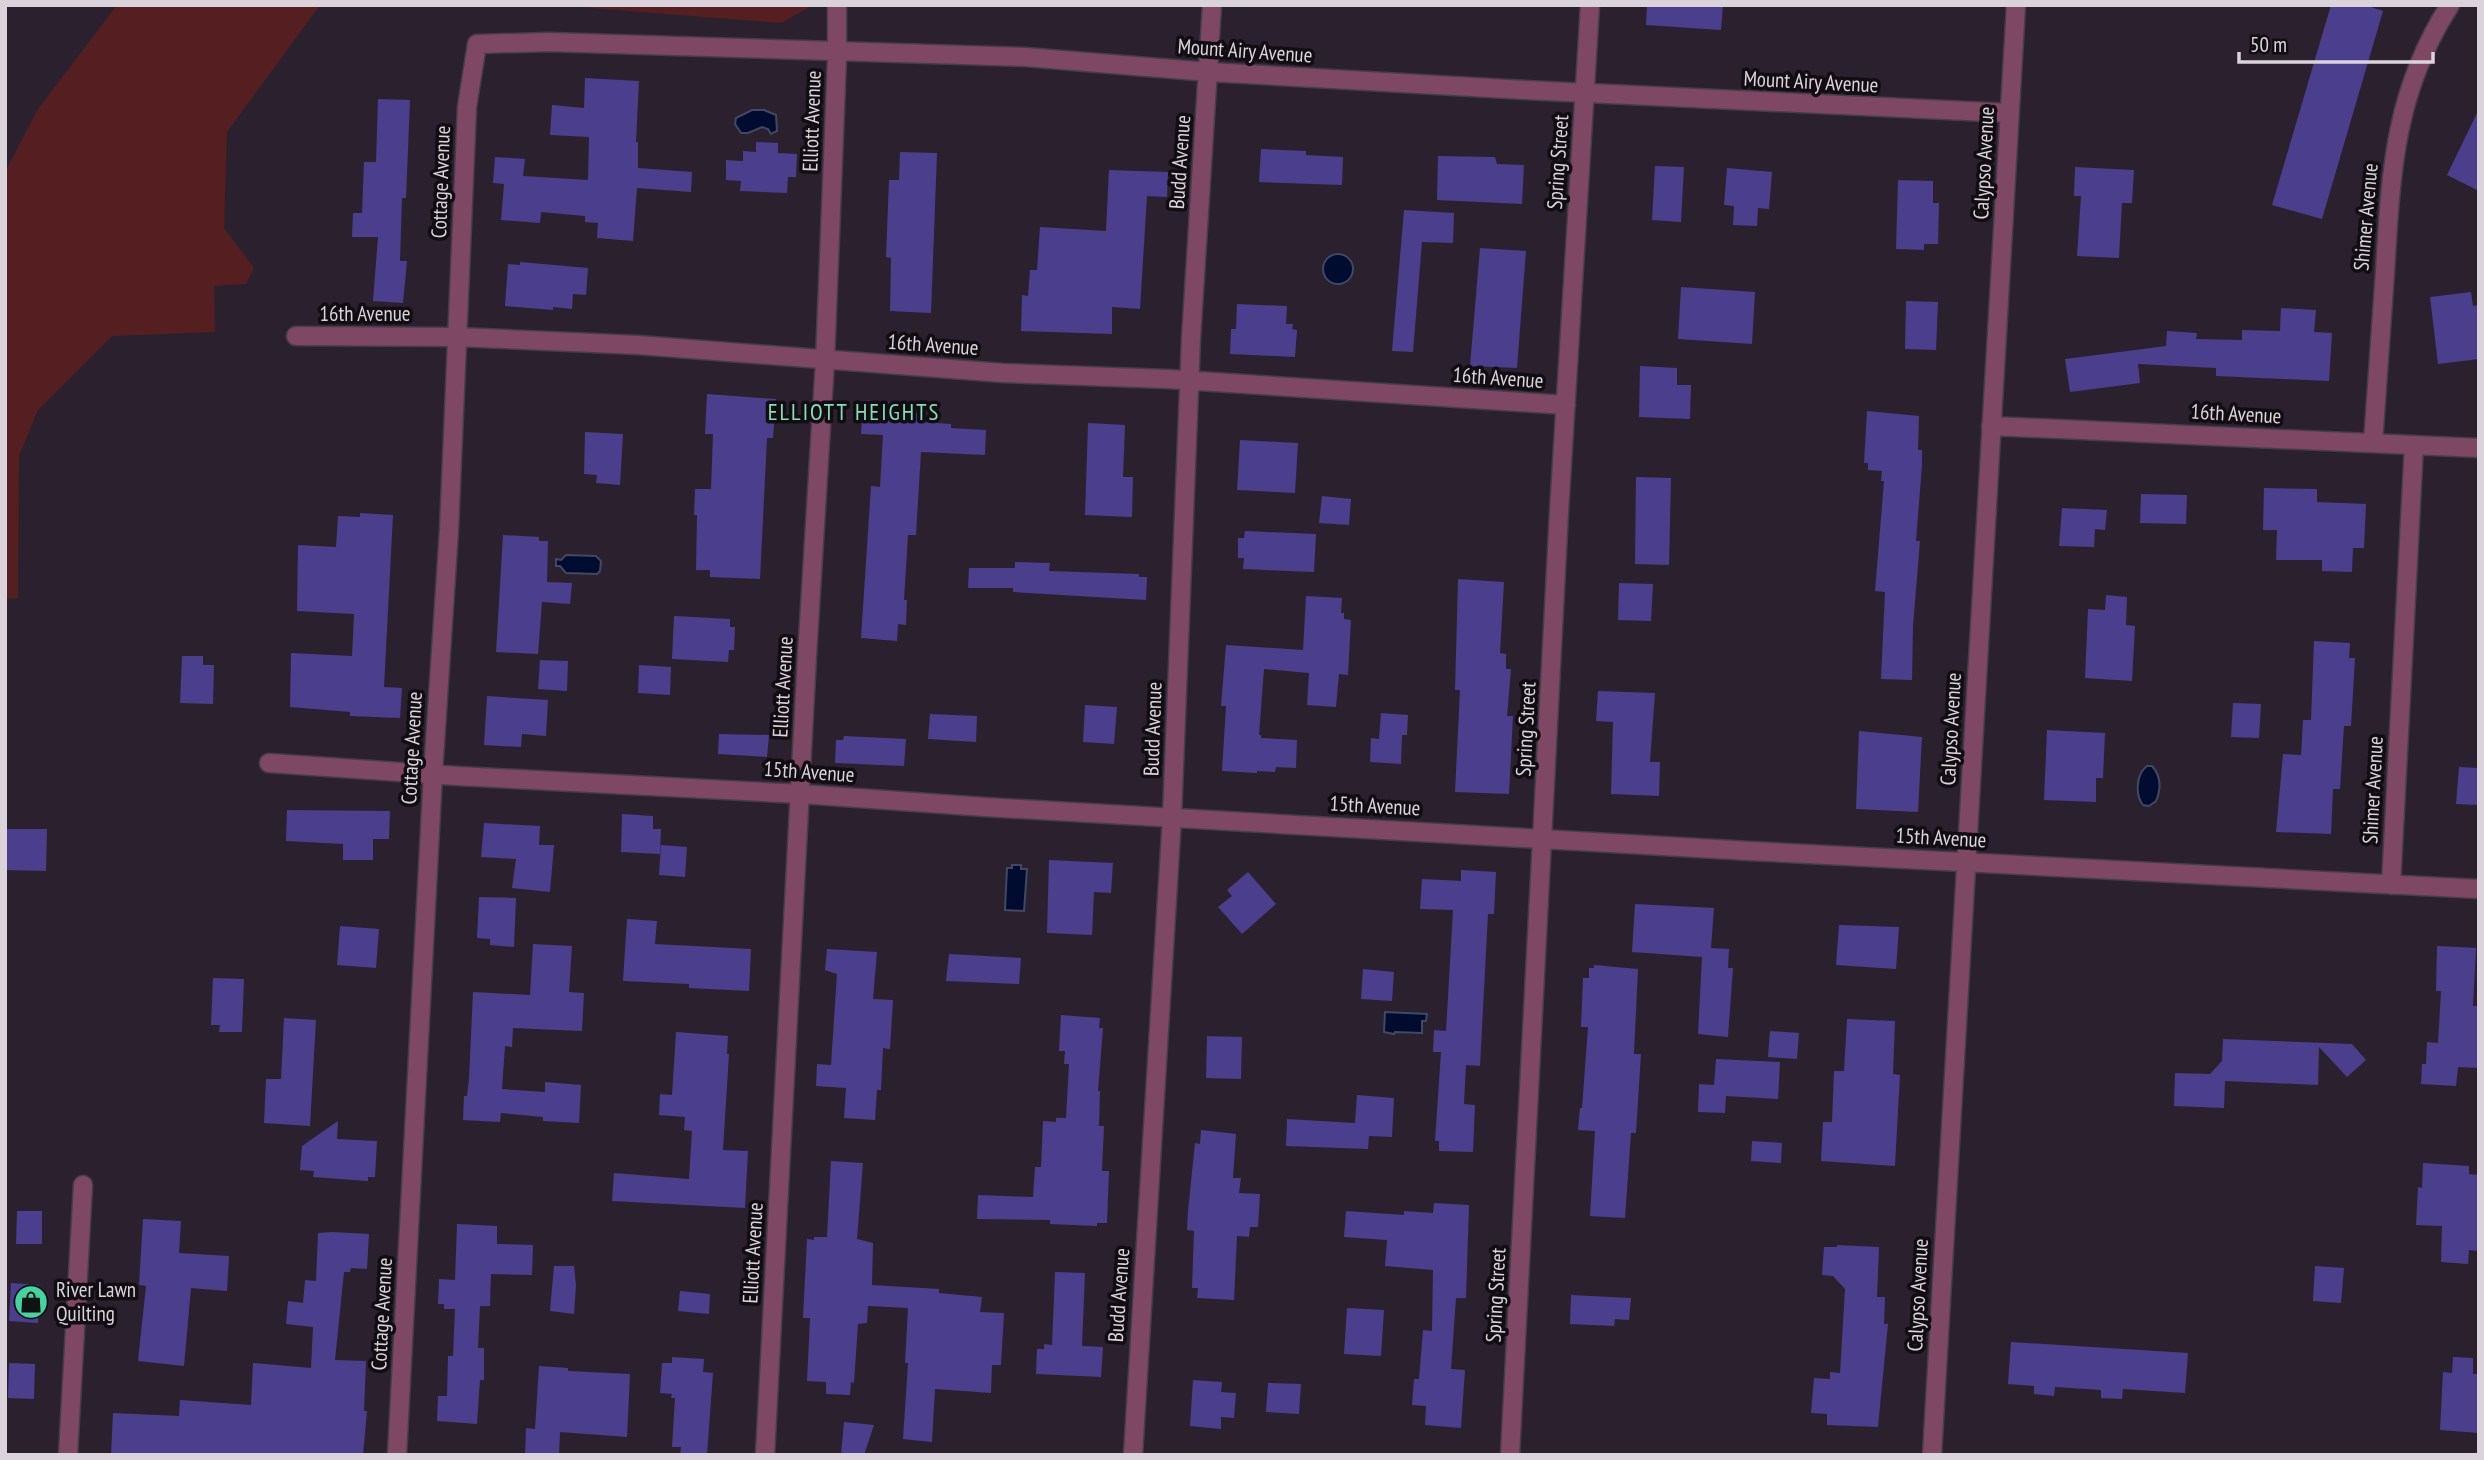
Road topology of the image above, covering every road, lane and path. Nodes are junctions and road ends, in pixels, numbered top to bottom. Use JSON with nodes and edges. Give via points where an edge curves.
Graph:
{"nodes":[{"id":1,"x":837,"y":5,"type":"edge"},
{"id":2,"x":1212,"y":5,"type":"edge"},
{"id":3,"x":1590,"y":5,"type":"edge"},
{"id":4,"x":2015,"y":5,"type":"edge"},
{"id":5,"x":2450,"y":5,"type":"edge"},
{"id":6,"x":477,"y":44,"type":"joint"},
{"id":7,"x":836,"y":52,"type":"junction"},
{"id":8,"x":1209,"y":72,"type":"junction"},
{"id":9,"x":1585,"y":92,"type":"junction"},
{"id":10,"x":2009,"y":113,"type":"junction"},
{"id":11,"x":296,"y":336,"type":"dead end"},
{"id":12,"x":458,"y":337,"type":"junction"},
{"id":13,"x":825,"y":360,"type":"junction"},
{"id":14,"x":1191,"y":381,"type":"junction"},
{"id":15,"x":1566,"y":405,"type":"junction"},
{"id":16,"x":1991,"y":426,"type":"junction"},
{"id":17,"x":2373,"y":443,"type":"junction"},
{"id":18,"x":2414,"y":445,"type":"junction"},
{"id":19,"x":2479,"y":448,"type":"edge"},
{"id":20,"x":269,"y":763,"type":"dead end"},
{"id":21,"x":433,"y":774,"type":"junction"},
{"id":22,"x":801,"y":794,"type":"junction"},
{"id":23,"x":1172,"y":817,"type":"junction"},
{"id":24,"x":1544,"y":839,"type":"junction"},
{"id":25,"x":1966,"y":862,"type":"junction"},
{"id":26,"x":2391,"y":885,"type":"junction"},
{"id":27,"x":2479,"y":889,"type":"edge"},
{"id":28,"x":83,"y":1185,"type":"dead end"},
{"id":29,"x":68,"y":1455,"type":"edge"},
{"id":30,"x":397,"y":1455,"type":"edge"},
{"id":31,"x":765,"y":1455,"type":"edge"},
{"id":32,"x":1132,"y":1455,"type":"edge"},
{"id":33,"x":1510,"y":1455,"type":"edge"},
{"id":34,"x":1932,"y":1455,"type":"edge"}],
"edges":[{"from":1,"to":7,"type":"street","name":"Elliott Avenue"},
{"from":2,"to":8,"type":"street","name":"Budd Avenue"},
{"from":3,"to":9,"type":"street","name":"Spring Street"},
{"from":4,"to":10,"type":"street","name":"Calypso Avenue"},
{"from":5,"to":17,"type":"street","name":"Shimer Avenue","via":[[2412,80],[2399,128],[2391,174]]},
{"from":6,"to":7,"type":"street","name":"Mount Airy Avenue","via":[[549,42]]},
{"from":6,"to":12,"type":"street","name":"Cottage Avenue","via":[[467,107]]},
{"from":7,"to":8,"type":"street","name":"Mount Airy Avenue","via":[[1026,57]]},
{"from":7,"to":13,"type":"street","name":"Elliott Avenue"},
{"from":8,"to":9,"type":"street","name":"Mount Airy Avenue"},
{"from":8,"to":14,"type":"street","name":"Budd Avenue"},
{"from":9,"to":10,"type":"street","name":"Mount Airy Avenue"},
{"from":9,"to":15,"type":"street","name":"Spring Street"},
{"from":10,"to":16,"type":"street","name":"Calypso Avenue"},
{"from":11,"to":12,"type":"street","name":"16th Avenue"},
{"from":12,"to":13,"type":"street","name":"16th Avenue"},
{"from":12,"to":21,"type":"street","name":"Cottage Avenue"},
{"from":13,"to":14,"type":"street","name":"16th Avenue"},
{"from":13,"to":22,"type":"street","name":"Elliott Avenue"},
{"from":14,"to":15,"type":"street","name":"16th Avenue"},
{"from":14,"to":23,"type":"street","name":"Budd Avenue"},
{"from":15,"to":24,"type":"street","name":"Spring Street"},
{"from":16,"to":17,"type":"street","name":"16th Avenue"},
{"from":16,"to":25,"type":"street","name":"Calypso Avenue"},
{"from":17,"to":18,"type":"street","name":"16th Avenue"},
{"from":18,"to":19,"type":"street","name":"16th Avenue"},
{"from":18,"to":26,"type":"street","name":"Shimer Avenue"},
{"from":20,"to":21,"type":"street","name":"15th Avenue"},
{"from":21,"to":22,"type":"street","name":"15th Avenue"},
{"from":21,"to":30,"type":"street","name":"Cottage Avenue"},
{"from":22,"to":23,"type":"street","name":"15th Avenue"},
{"from":22,"to":31,"type":"street","name":"Elliott Avenue"},
{"from":23,"to":24,"type":"street","name":"15th Avenue"},
{"from":23,"to":32,"type":"street","name":"Budd Avenue"},
{"from":24,"to":25,"type":"street","name":"15th Avenue"},
{"from":24,"to":33,"type":"street","name":"Spring Street"},
{"from":25,"to":26,"type":"street","name":"15th Avenue"},
{"from":25,"to":34,"type":"street","name":"Calypso Avenue"},
{"from":26,"to":27,"type":"street","name":"15th Avenue"},
{"from":28,"to":29,"type":"street"}]}
